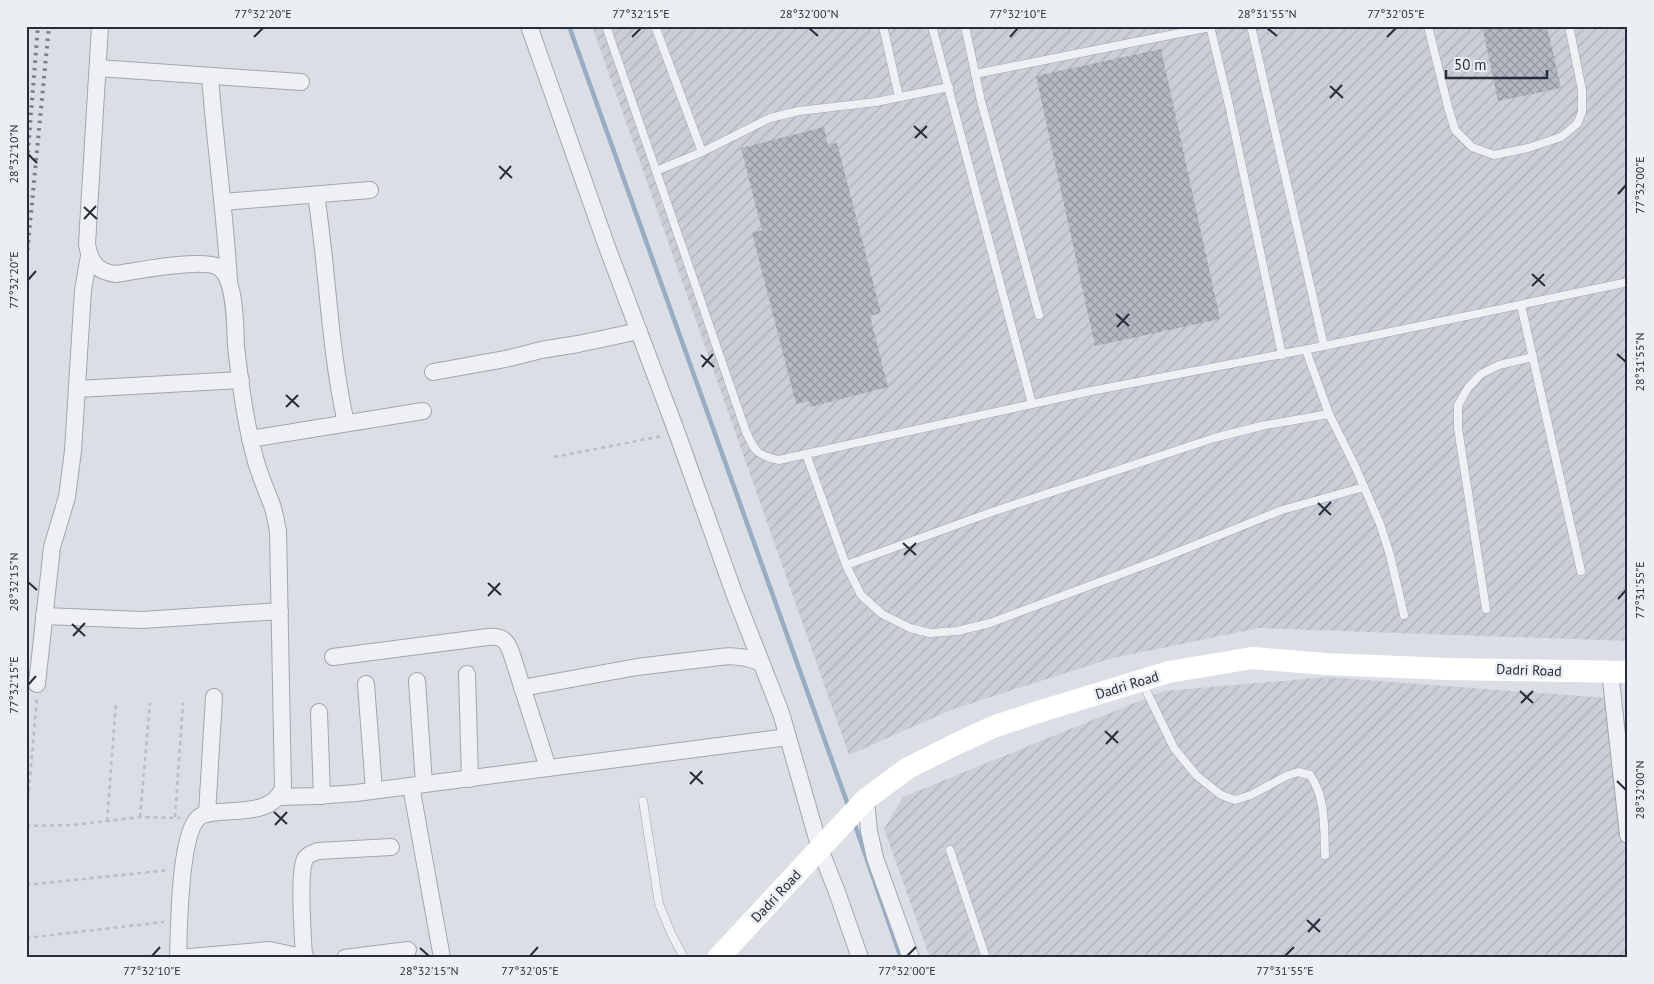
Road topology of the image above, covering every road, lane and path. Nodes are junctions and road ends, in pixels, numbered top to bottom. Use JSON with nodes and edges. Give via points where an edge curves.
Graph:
{"nodes":[{"id":1,"x":100,"y":26,"type":"edge"},
{"id":2,"x":529,"y":26,"type":"edge"},
{"id":3,"x":606,"y":26,"type":"edge"},
{"id":4,"x":655,"y":26,"type":"edge"},
{"id":5,"x":883,"y":26,"type":"edge"},
{"id":6,"x":932,"y":26,"type":"edge"},
{"id":7,"x":965,"y":26,"type":"edge"},
{"id":8,"x":1210,"y":26,"type":"edge"},
{"id":9,"x":1251,"y":26,"type":"edge"},
{"id":10,"x":1428,"y":26,"type":"edge"},
{"id":11,"x":1569,"y":26,"type":"edge"},
{"id":12,"x":98,"y":68,"type":"junction"},
{"id":13,"x":975,"y":74,"type":"junction"},
{"id":14,"x":210,"y":76,"type":"junction"},
{"id":15,"x":301,"y":82,"type":"dead end"},
{"id":16,"x":948,"y":87,"type":"junction"},
{"id":17,"x":899,"y":98,"type":"junction"},
{"id":18,"x":702,"y":152,"type":"junction"},
{"id":19,"x":656,"y":171,"type":"junction"},
{"id":20,"x":370,"y":190,"type":"dead end"},
{"id":21,"x":316,"y":195,"type":"junction"},
{"id":22,"x":223,"y":202,"type":"junction"},
{"id":23,"x":89,"y":256,"type":"junction"},
{"id":24,"x":229,"y":281,"type":"junction"},
{"id":25,"x":1628,"y":282,"type":"edge"},
{"id":26,"x":1521,"y":305,"type":"junction"},
{"id":27,"x":1039,"y":315,"type":"dead end"},
{"id":28,"x":639,"y":331,"type":"junction"},
{"id":29,"x":1324,"y":346,"type":"junction"},
{"id":30,"x":1306,"y":350,"type":"junction"},
{"id":31,"x":1282,"y":354,"type":"junction"},
{"id":32,"x":1533,"y":356,"type":"junction"},
{"id":33,"x":433,"y":372,"type":"dead end"},
{"id":34,"x":241,"y":380,"type":"junction"},
{"id":35,"x":77,"y":389,"type":"junction"},
{"id":36,"x":1032,"y":404,"type":"junction"},
{"id":37,"x":423,"y":411,"type":"dead end"},
{"id":38,"x":1329,"y":414,"type":"junction"},
{"id":39,"x":346,"y":423,"type":"junction"},
{"id":40,"x":677,"y":434,"type":"junction"},
{"id":41,"x":250,"y":439,"type":"junction"},
{"id":42,"x":806,"y":454,"type":"junction"},
{"id":43,"x":554,"y":457,"type":"dead end"},
{"id":44,"x":1364,"y":487,"type":"junction"},
{"id":45,"x":846,"y":565,"type":"junction"},
{"id":46,"x":1581,"y":571,"type":"dead end"},
{"id":47,"x":1486,"y":609,"type":"dead end"},
{"id":48,"x":280,"y":611,"type":"junction"},
{"id":49,"x":1404,"y":615,"type":"dead end"},
{"id":50,"x":44,"y":616,"type":"junction"},
{"id":51,"x":334,"y":657,"type":"dead end"},
{"id":52,"x":761,"y":663,"type":"junction"},
{"id":53,"x":1619,"y":672,"type":"edge"},
{"id":54,"x":467,"y":674,"type":"dead end"},
{"id":55,"x":1141,"y":680,"type":"junction"},
{"id":56,"x":417,"y":681,"type":"dead end"},
{"id":57,"x":36,"y":684,"type":"joint"},
{"id":58,"x":366,"y":684,"type":"dead end"},
{"id":59,"x":522,"y":688,"type":"junction"},
{"id":60,"x":214,"y":697,"type":"dead end"},
{"id":61,"x":116,"y":703,"type":"dead end"},
{"id":62,"x":150,"y":703,"type":"dead end"},
{"id":63,"x":183,"y":703,"type":"dead end"},
{"id":64,"x":319,"y":712,"type":"dead end"},
{"id":65,"x":788,"y":737,"type":"junction"},
{"id":66,"x":548,"y":768,"type":"junction"},
{"id":67,"x":470,"y":778,"type":"junction"},
{"id":68,"x":418,"y":785,"type":"junction"},
{"id":69,"x":374,"y":790,"type":"junction"},
{"id":70,"x":322,"y":796,"type":"junction"},
{"id":71,"x":280,"y":797,"type":"junction"},
{"id":72,"x":643,"y":801,"type":"dead end"},
{"id":73,"x":860,"y":806,"type":"junction"},
{"id":74,"x":202,"y":816,"type":"junction"},
{"id":75,"x":140,"y":817,"type":"junction"},
{"id":76,"x":175,"y":817,"type":"junction"},
{"id":77,"x":107,"y":821,"type":"junction"},
{"id":78,"x":26,"y":824,"type":"edge"},
{"id":79,"x":1628,"y":835,"type":"edge"},
{"id":80,"x":822,"y":846,"type":"junction"},
{"id":81,"x":391,"y":847,"type":"dead end"},
{"id":82,"x":950,"y":850,"type":"dead end"},
{"id":83,"x":1326,"y":855,"type":"dead end"},
{"id":84,"x":182,"y":868,"type":"junction"},
{"id":85,"x":26,"y":885,"type":"edge"},
{"id":86,"x":180,"y":920,"type":"junction"},
{"id":87,"x":26,"y":938,"type":"edge"},
{"id":88,"x":408,"y":950,"type":"dead end"},
{"id":89,"x":178,"y":958,"type":"edge"},
{"id":90,"x":305,"y":958,"type":"edge"},
{"id":91,"x":345,"y":958,"type":"edge"},
{"id":92,"x":442,"y":958,"type":"edge"},
{"id":93,"x":684,"y":958,"type":"edge"},
{"id":94,"x":718,"y":958,"type":"edge"},
{"id":95,"x":860,"y":958,"type":"edge"},
{"id":96,"x":911,"y":958,"type":"edge"},
{"id":97,"x":986,"y":958,"type":"edge"}],
"edges":[{"from":1,"to":12,"type":"street"},
{"from":2,"to":28,"type":"street"},
{"from":3,"to":19,"type":"lane"},
{"from":4,"to":18,"type":"lane"},
{"from":5,"to":17,"type":"lane"},
{"from":6,"to":16,"type":"lane"},
{"from":7,"to":13,"type":"lane"},
{"from":8,"to":13,"type":"lane"},
{"from":8,"to":31,"type":"lane"},
{"from":9,"to":29,"type":"lane"},
{"from":10,"to":11,"type":"lane","via":[[1455,130],[1472,148],[1494,155],[1561,137],[1577,124],[1582,112],[1582,90]]},
{"from":12,"to":14,"type":"street"},
{"from":12,"to":23,"type":"street","via":[[87,244]]},
{"from":13,"to":27,"type":"lane"},
{"from":14,"to":15,"type":"street"},
{"from":14,"to":22,"type":"street"},
{"from":16,"to":17,"type":"lane"},
{"from":16,"to":36,"type":"lane"},
{"from":17,"to":18,"type":"lane","via":[[770,118]]},
{"from":18,"to":19,"type":"lane"},
{"from":19,"to":42,"type":"lane","via":[[753,448],[764,456],[779,460]]},
{"from":20,"to":21,"type":"street"},
{"from":21,"to":22,"type":"street"},
{"from":21,"to":39,"type":"street","via":[[336,375]]},
{"from":22,"to":24,"type":"street"},
{"from":23,"to":24,"type":"street","via":[[94,265],[108,273],[209,265],[224,271]]},
{"from":23,"to":35,"type":"street","via":[[83,290]]},
{"from":24,"to":34,"type":"street"},
{"from":25,"to":26,"type":"lane"},
{"from":26,"to":29,"type":"lane"},
{"from":26,"to":32,"type":"lane"},
{"from":28,"to":33,"type":"street"},
{"from":28,"to":40,"type":"street"},
{"from":29,"to":30,"type":"lane"},
{"from":30,"to":31,"type":"lane"},
{"from":30,"to":38,"type":"lane"},
{"from":31,"to":36,"type":"lane"},
{"from":32,"to":46,"type":"lane"},
{"from":32,"to":47,"type":"lane","via":[[1499,365],[1481,374],[1458,405],[1458,428]]},
{"from":34,"to":35,"type":"street"},
{"from":34,"to":41,"type":"street"},
{"from":35,"to":50,"type":"street","via":[[73,451],[66,497],[52,547]]},
{"from":36,"to":42,"type":"lane"},
{"from":37,"to":39,"type":"street"},
{"from":38,"to":44,"type":"lane"},
{"from":38,"to":45,"type":"lane","via":[[1214,438],[989,513]]},
{"from":39,"to":41,"type":"street"},
{"from":40,"to":43,"type":"path"},
{"from":40,"to":52,"type":"street"},
{"from":41,"to":48,"type":"street","via":[[278,531]]},
{"from":42,"to":45,"type":"lane"},
{"from":44,"to":45,"type":"lane","via":[[1282,510],[1047,602],[990,623],[957,631],[930,633],[910,628],[882,614],[861,595]]},
{"from":44,"to":49,"type":"lane","via":[[1390,555]]},
{"from":48,"to":50,"type":"street","via":[[142,620]]},
{"from":48,"to":71,"type":"street","via":[[283,788]]},
{"from":50,"to":57,"type":"street"},
{"from":51,"to":59,"type":"street","via":[[499,636],[508,644]]},
{"from":52,"to":59,"type":"street","via":[[746,657],[720,657],[637,667]]},
{"from":52,"to":65,"type":"street"},
{"from":53,"to":55,"type":"main road","name":"Dadri Road","via":[[1448,669],[1252,658]]},
{"from":53,"to":79,"type":"street"},
{"from":54,"to":67,"type":"street"},
{"from":55,"to":73,"type":"main road","name":"Dadri Road","via":[[993,727],[908,768]]},
{"from":55,"to":83,"type":"lane","via":[[1174,748],[1196,775],[1221,795],[1235,800],[1286,776],[1298,772],[1310,775],[1317,784],[1321,799]]},
{"from":56,"to":68,"type":"street"},
{"from":57,"to":78,"type":"path"},
{"from":58,"to":69,"type":"street"},
{"from":59,"to":66,"type":"street"},
{"from":60,"to":74,"type":"street"},
{"from":61,"to":77,"type":"path"},
{"from":62,"to":75,"type":"path"},
{"from":63,"to":76,"type":"path"},
{"from":64,"to":70,"type":"street"},
{"from":65,"to":66,"type":"street"},
{"from":65,"to":80,"type":"street"},
{"from":66,"to":67,"type":"street"},
{"from":67,"to":68,"type":"street"},
{"from":68,"to":69,"type":"street"},
{"from":68,"to":92,"type":"street"},
{"from":69,"to":70,"type":"street"},
{"from":70,"to":71,"type":"street"},
{"from":71,"to":74,"type":"street","via":[[264,807]]},
{"from":72,"to":93,"type":"lane","via":[[659,904]]},
{"from":73,"to":80,"type":"main road","name":"Dadri Road"},
{"from":73,"to":96,"type":"street"},
{"from":74,"to":76,"type":"path"},
{"from":74,"to":84,"type":"street","via":[[189,839]]},
{"from":75,"to":76,"type":"path"},
{"from":75,"to":77,"type":"path"},
{"from":77,"to":78,"type":"path","via":[[74,825]]},
{"from":80,"to":94,"type":"main road","name":"Dadri Road"},
{"from":80,"to":95,"type":"street"},
{"from":81,"to":90,"type":"street","via":[[309,854],[302,874]]},
{"from":82,"to":97,"type":"lane"},
{"from":84,"to":85,"type":"path"},
{"from":84,"to":86,"type":"street"},
{"from":86,"to":87,"type":"path"},
{"from":86,"to":89,"type":"street"},
{"from":88,"to":91,"type":"street"},
{"from":89,"to":90,"type":"street","via":[[270,950]]}]}
